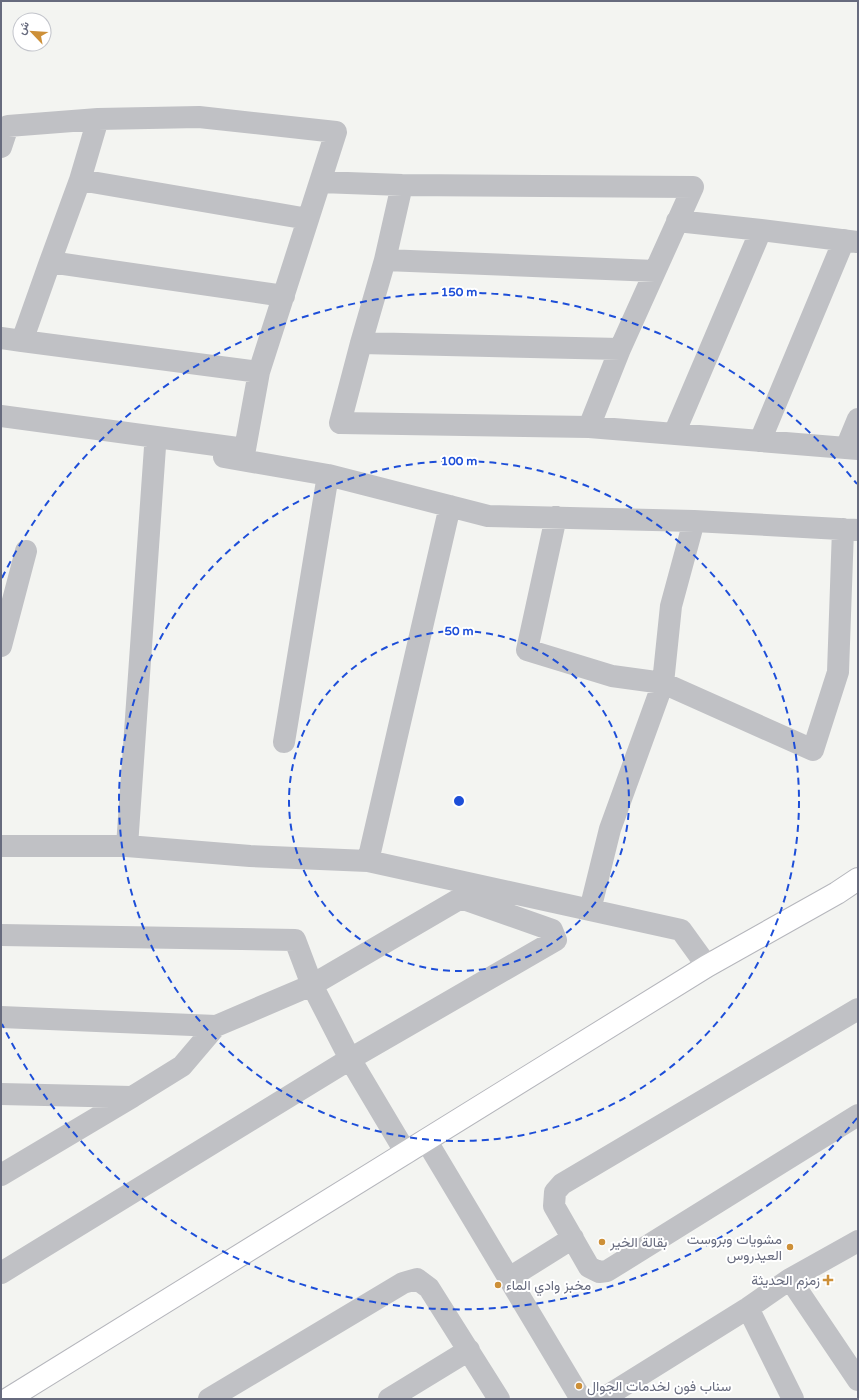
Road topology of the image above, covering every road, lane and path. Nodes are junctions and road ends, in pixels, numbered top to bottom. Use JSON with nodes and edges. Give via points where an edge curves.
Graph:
{"nodes":[{"id":1,"x":98,"y":119,"type":"junction"},
{"id":2,"x":4,"y":127,"type":"edge"},
{"id":3,"x":1,"y":147,"type":"edge"},
{"id":4,"x":80,"y":180,"type":"junction"},
{"id":5,"x":320,"y":182,"type":"junction"},
{"id":6,"x":402,"y":185,"type":"junction"},
{"id":7,"x":308,"y":219,"type":"junction"},
{"id":8,"x":677,"y":221,"type":"junction"},
{"id":9,"x":761,"y":230,"type":"junction"},
{"id":10,"x":851,"y":241,"type":"edge"},
{"id":11,"x":385,"y":260,"type":"junction"},
{"id":12,"x":50,"y":262,"type":"junction"},
{"id":13,"x":655,"y":271,"type":"junction"},
{"id":14,"x":284,"y":296,"type":"junction"},
{"id":15,"x":1,"y":338,"type":"edge"},
{"id":16,"x":22,"y":341,"type":"junction"},
{"id":17,"x":361,"y":343,"type":"junction"},
{"id":18,"x":620,"y":349,"type":"junction"},
{"id":19,"x":259,"y":372,"type":"junction"},
{"id":20,"x":1,"y":416,"type":"edge"},
{"id":21,"x":858,"y":419,"type":"edge"},
{"id":22,"x":1,"y":426,"type":"edge"},
{"id":23,"x":589,"y":427,"type":"junction"},
{"id":24,"x":674,"y":434,"type":"junction"},
{"id":25,"x":760,"y":441,"type":"junction"},
{"id":26,"x":155,"y":447,"type":"junction"},
{"id":27,"x":852,"y":449,"type":"edge"},
{"id":28,"x":328,"y":474,"type":"junction"},
{"id":29,"x":450,"y":506,"type":"junction"},
{"id":30,"x":556,"y":517,"type":"junction"},
{"id":31,"x":694,"y":521,"type":"junction"},
{"id":32,"x":850,"y":530,"type":"edge"},
{"id":33,"x":26,"y":551,"type":"dead end"},
{"id":34,"x":1,"y":646,"type":"edge"},
{"id":35,"x":663,"y":683,"type":"junction"},
{"id":36,"x":284,"y":742,"type":"dead end"},
{"id":37,"x":1,"y":846,"type":"edge"},
{"id":38,"x":127,"y":846,"type":"junction"},
{"id":39,"x":368,"y":862,"type":"junction"},
{"id":40,"x":858,"y":879,"type":"edge"},
{"id":41,"x":590,"y":910,"type":"junction"},
{"id":42,"x":1,"y":935,"type":"edge"},
{"id":43,"x":707,"y":966,"type":"junction"},
{"id":44,"x":312,"y":986,"type":"junction"},
{"id":45,"x":858,"y":1009,"type":"edge"},
{"id":46,"x":1,"y":1017,"type":"edge"},
{"id":47,"x":216,"y":1026,"type":"junction"},
{"id":48,"x":350,"y":1059,"type":"junction"},
{"id":49,"x":1,"y":1094,"type":"edge"},
{"id":50,"x":132,"y":1097,"type":"junction"},
{"id":51,"x":858,"y":1115,"type":"edge"},
{"id":52,"x":426,"y":1140,"type":"junction"},
{"id":53,"x":406,"y":1153,"type":"junction"},
{"id":54,"x":1,"y":1175,"type":"edge"},
{"id":55,"x":573,"y":1238,"type":"junction"},
{"id":56,"x":858,"y":1241,"type":"edge"},
{"id":57,"x":1,"y":1273,"type":"edge"},
{"id":58,"x":509,"y":1278,"type":"junction"},
{"id":59,"x":790,"y":1279,"type":"junction"},
{"id":60,"x":748,"y":1308,"type":"junction"},
{"id":61,"x":469,"y":1350,"type":"junction"},
{"id":62,"x":858,"y":1380,"type":"edge"},
{"id":63,"x":8,"y":1399,"type":"edge"},
{"id":64,"x":209,"y":1399,"type":"edge"},
{"id":65,"x":389,"y":1399,"type":"edge"},
{"id":66,"x":499,"y":1399,"type":"edge"},
{"id":67,"x":582,"y":1399,"type":"edge"},
{"id":68,"x":602,"y":1399,"type":"edge"},
{"id":69,"x":793,"y":1399,"type":"edge"}],
"edges":[{"from":1,"to":2,"type":"street"},
{"from":1,"to":4,"type":"street"},
{"from":1,"to":5,"type":"street","via":[[199,117],[336,132]]},
{"from":2,"to":3,"type":"street"},
{"from":4,"to":7,"type":"street"},
{"from":4,"to":12,"type":"street"},
{"from":5,"to":6,"type":"street"},
{"from":5,"to":7,"type":"street"},
{"from":6,"to":8,"type":"street","via":[[693,187]]},
{"from":6,"to":11,"type":"street"},
{"from":7,"to":14,"type":"street"},
{"from":8,"to":9,"type":"street"},
{"from":8,"to":13,"type":"street"},
{"from":9,"to":10,"type":"street"},
{"from":9,"to":24,"type":"street"},
{"from":10,"to":25,"type":"street"},
{"from":11,"to":13,"type":"street"},
{"from":11,"to":17,"type":"street"},
{"from":12,"to":14,"type":"street"},
{"from":12,"to":16,"type":"street"},
{"from":13,"to":18,"type":"street"},
{"from":14,"to":19,"type":"street"},
{"from":15,"to":16,"type":"street"},
{"from":16,"to":19,"type":"street"},
{"from":17,"to":18,"type":"street"},
{"from":17,"to":23,"type":"street","via":[[340,423]]},
{"from":18,"to":23,"type":"street"},
{"from":19,"to":20,"type":"street","via":[[245,449]]},
{"from":21,"to":27,"type":"street"},
{"from":22,"to":26,"type":"street"},
{"from":23,"to":24,"type":"street"},
{"from":24,"to":25,"type":"street"},
{"from":25,"to":27,"type":"street"},
{"from":26,"to":28,"type":"street"},
{"from":26,"to":38,"type":"street"},
{"from":28,"to":29,"type":"street"},
{"from":28,"to":36,"type":"street"},
{"from":29,"to":30,"type":"street","via":[[488,516]]},
{"from":29,"to":39,"type":"street"},
{"from":30,"to":31,"type":"street"},
{"from":30,"to":35,"type":"street","via":[[527,650],[612,676]]},
{"from":31,"to":32,"type":"street"},
{"from":31,"to":35,"type":"street","via":[[671,606]]},
{"from":32,"to":35,"type":"street","via":[[838,672],[813,750]]},
{"from":33,"to":34,"type":"street"},
{"from":35,"to":41,"type":"street","via":[[610,829]]},
{"from":37,"to":38,"type":"street"},
{"from":38,"to":39,"type":"street"},
{"from":39,"to":41,"type":"street"},
{"from":40,"to":43,"type":"street"},
{"from":41,"to":43,"type":"street","via":[[681,930]]},
{"from":42,"to":44,"type":"street","via":[[295,940]]},
{"from":43,"to":52,"type":"street"},
{"from":44,"to":47,"type":"street"},
{"from":44,"to":48,"type":"street"},
{"from":44,"to":48,"type":"street","via":[[461,898],[552,930],[556,940]]},
{"from":45,"to":55,"type":"street","via":[[562,1184],[555,1192],[554,1206]]},
{"from":46,"to":47,"type":"street"},
{"from":47,"to":50,"type":"street","via":[[182,1066]]},
{"from":48,"to":53,"type":"street"},
{"from":48,"to":57,"type":"street"},
{"from":49,"to":50,"type":"street"},
{"from":50,"to":54,"type":"street"},
{"from":51,"to":55,"type":"street","via":[[607,1271],[599,1272],[589,1267]]},
{"from":52,"to":53,"type":"street"},
{"from":52,"to":58,"type":"street"},
{"from":53,"to":63,"type":"street"},
{"from":55,"to":58,"type":"street"},
{"from":56,"to":59,"type":"street"},
{"from":58,"to":67,"type":"street"},
{"from":59,"to":60,"type":"street"},
{"from":59,"to":62,"type":"street"},
{"from":60,"to":68,"type":"street"},
{"from":60,"to":69,"type":"street"},
{"from":61,"to":64,"type":"street","via":[[430,1288],[417,1279],[403,1283]]},
{"from":61,"to":65,"type":"street"},
{"from":61,"to":66,"type":"street"}]}
